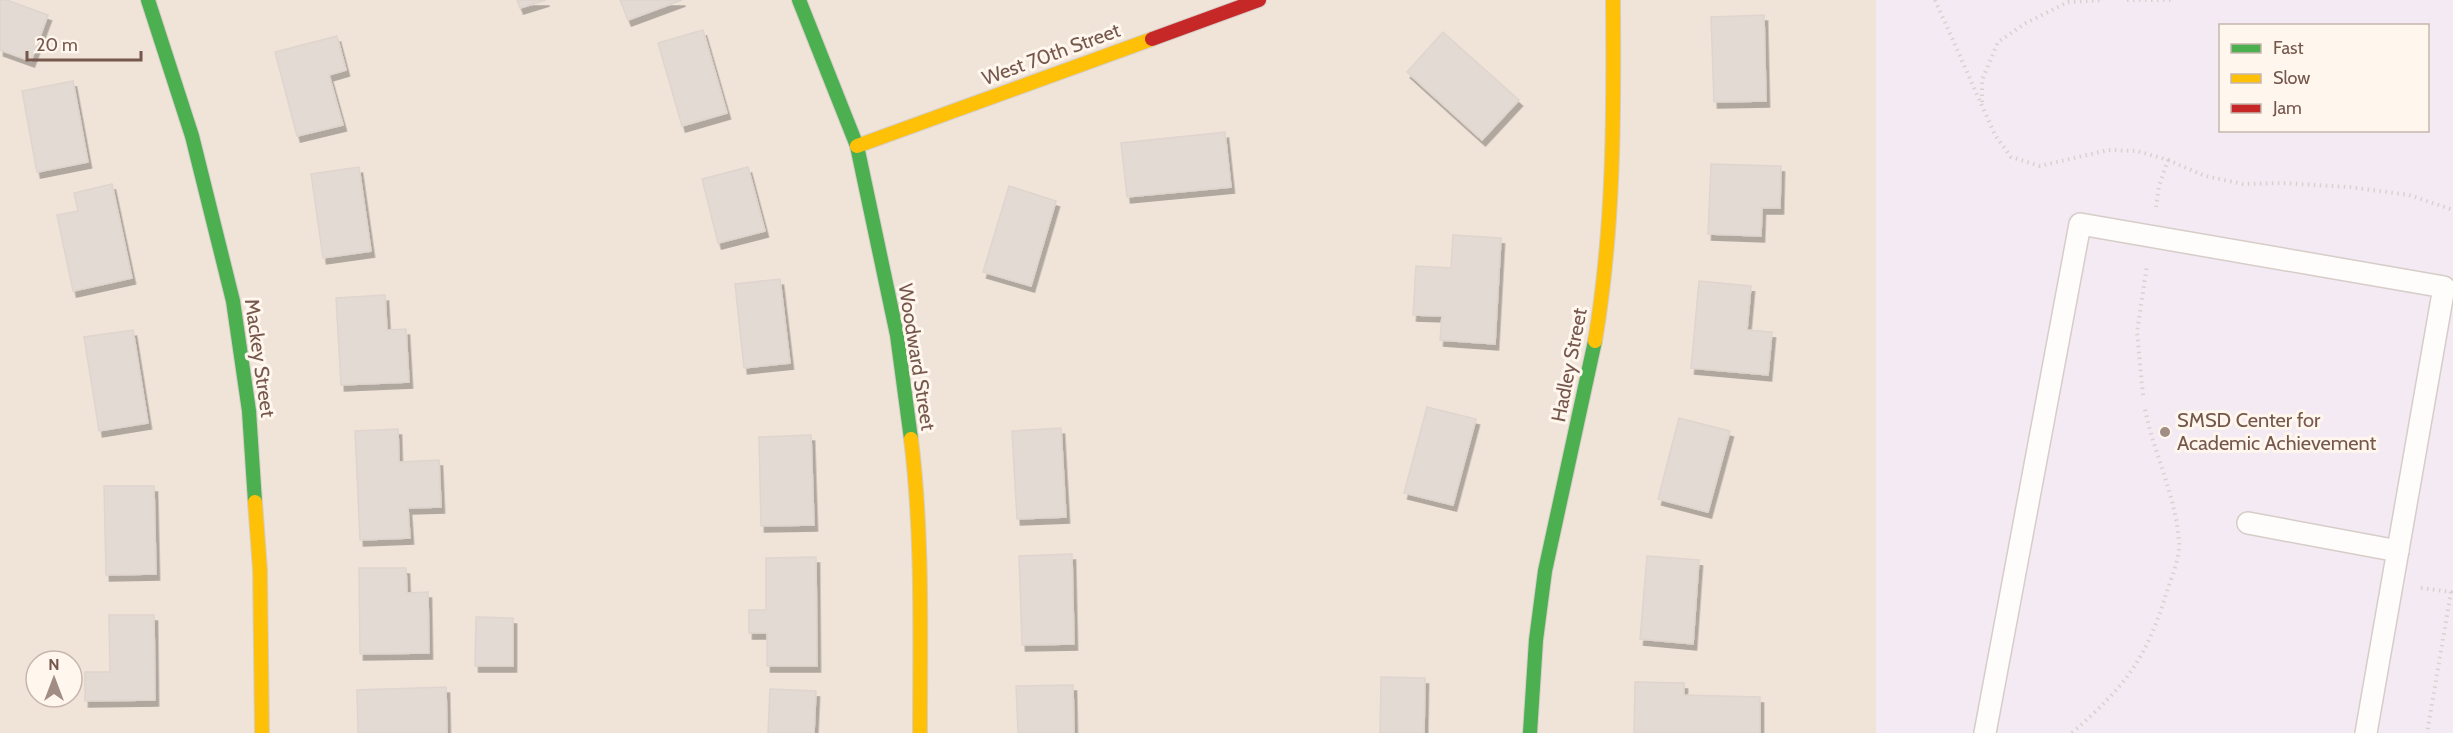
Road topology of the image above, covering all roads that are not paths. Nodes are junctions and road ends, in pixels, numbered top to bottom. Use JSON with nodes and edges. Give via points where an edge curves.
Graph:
{"nodes":[{"id":1,"x":148,"y":0,"type":"edge"},
{"id":2,"x":799,"y":0,"type":"edge"},
{"id":3,"x":1259,"y":0,"type":"edge"},
{"id":4,"x":1613,"y":0,"type":"edge"},
{"id":5,"x":857,"y":146,"type":"junction"},
{"id":6,"x":2449,"y":288,"type":"edge"},
{"id":7,"x":2248,"y":523,"type":"dead end"},
{"id":8,"x":2398,"y":551,"type":"junction"},
{"id":9,"x":262,"y":733,"type":"edge"},
{"id":10,"x":920,"y":733,"type":"edge"},
{"id":11,"x":1530,"y":733,"type":"edge"},
{"id":12,"x":1985,"y":733,"type":"edge"},
{"id":13,"x":2366,"y":733,"type":"edge"}],
"edges":[{"from":1,"to":9,"type":"street","name":"Mackey Street","via":[[192,136],[233,301],[249,411],[258,548]]},
{"from":2,"to":5,"type":"street","name":"Woodward Street"},
{"from":3,"to":5,"type":"street","name":"West 70th Street"},
{"from":4,"to":11,"type":"street","name":"Hadley Street","via":[[1611,202],[1600,313],[1549,550],[1532,673]]},
{"from":5,"to":10,"type":"street","name":"Woodward Street","via":[[897,335],[915,474]]},
{"from":6,"to":8,"type":"lane"},
{"from":6,"to":12,"type":"lane","via":[[2080,224]]},
{"from":7,"to":8,"type":"lane"},
{"from":8,"to":13,"type":"lane"}]}
